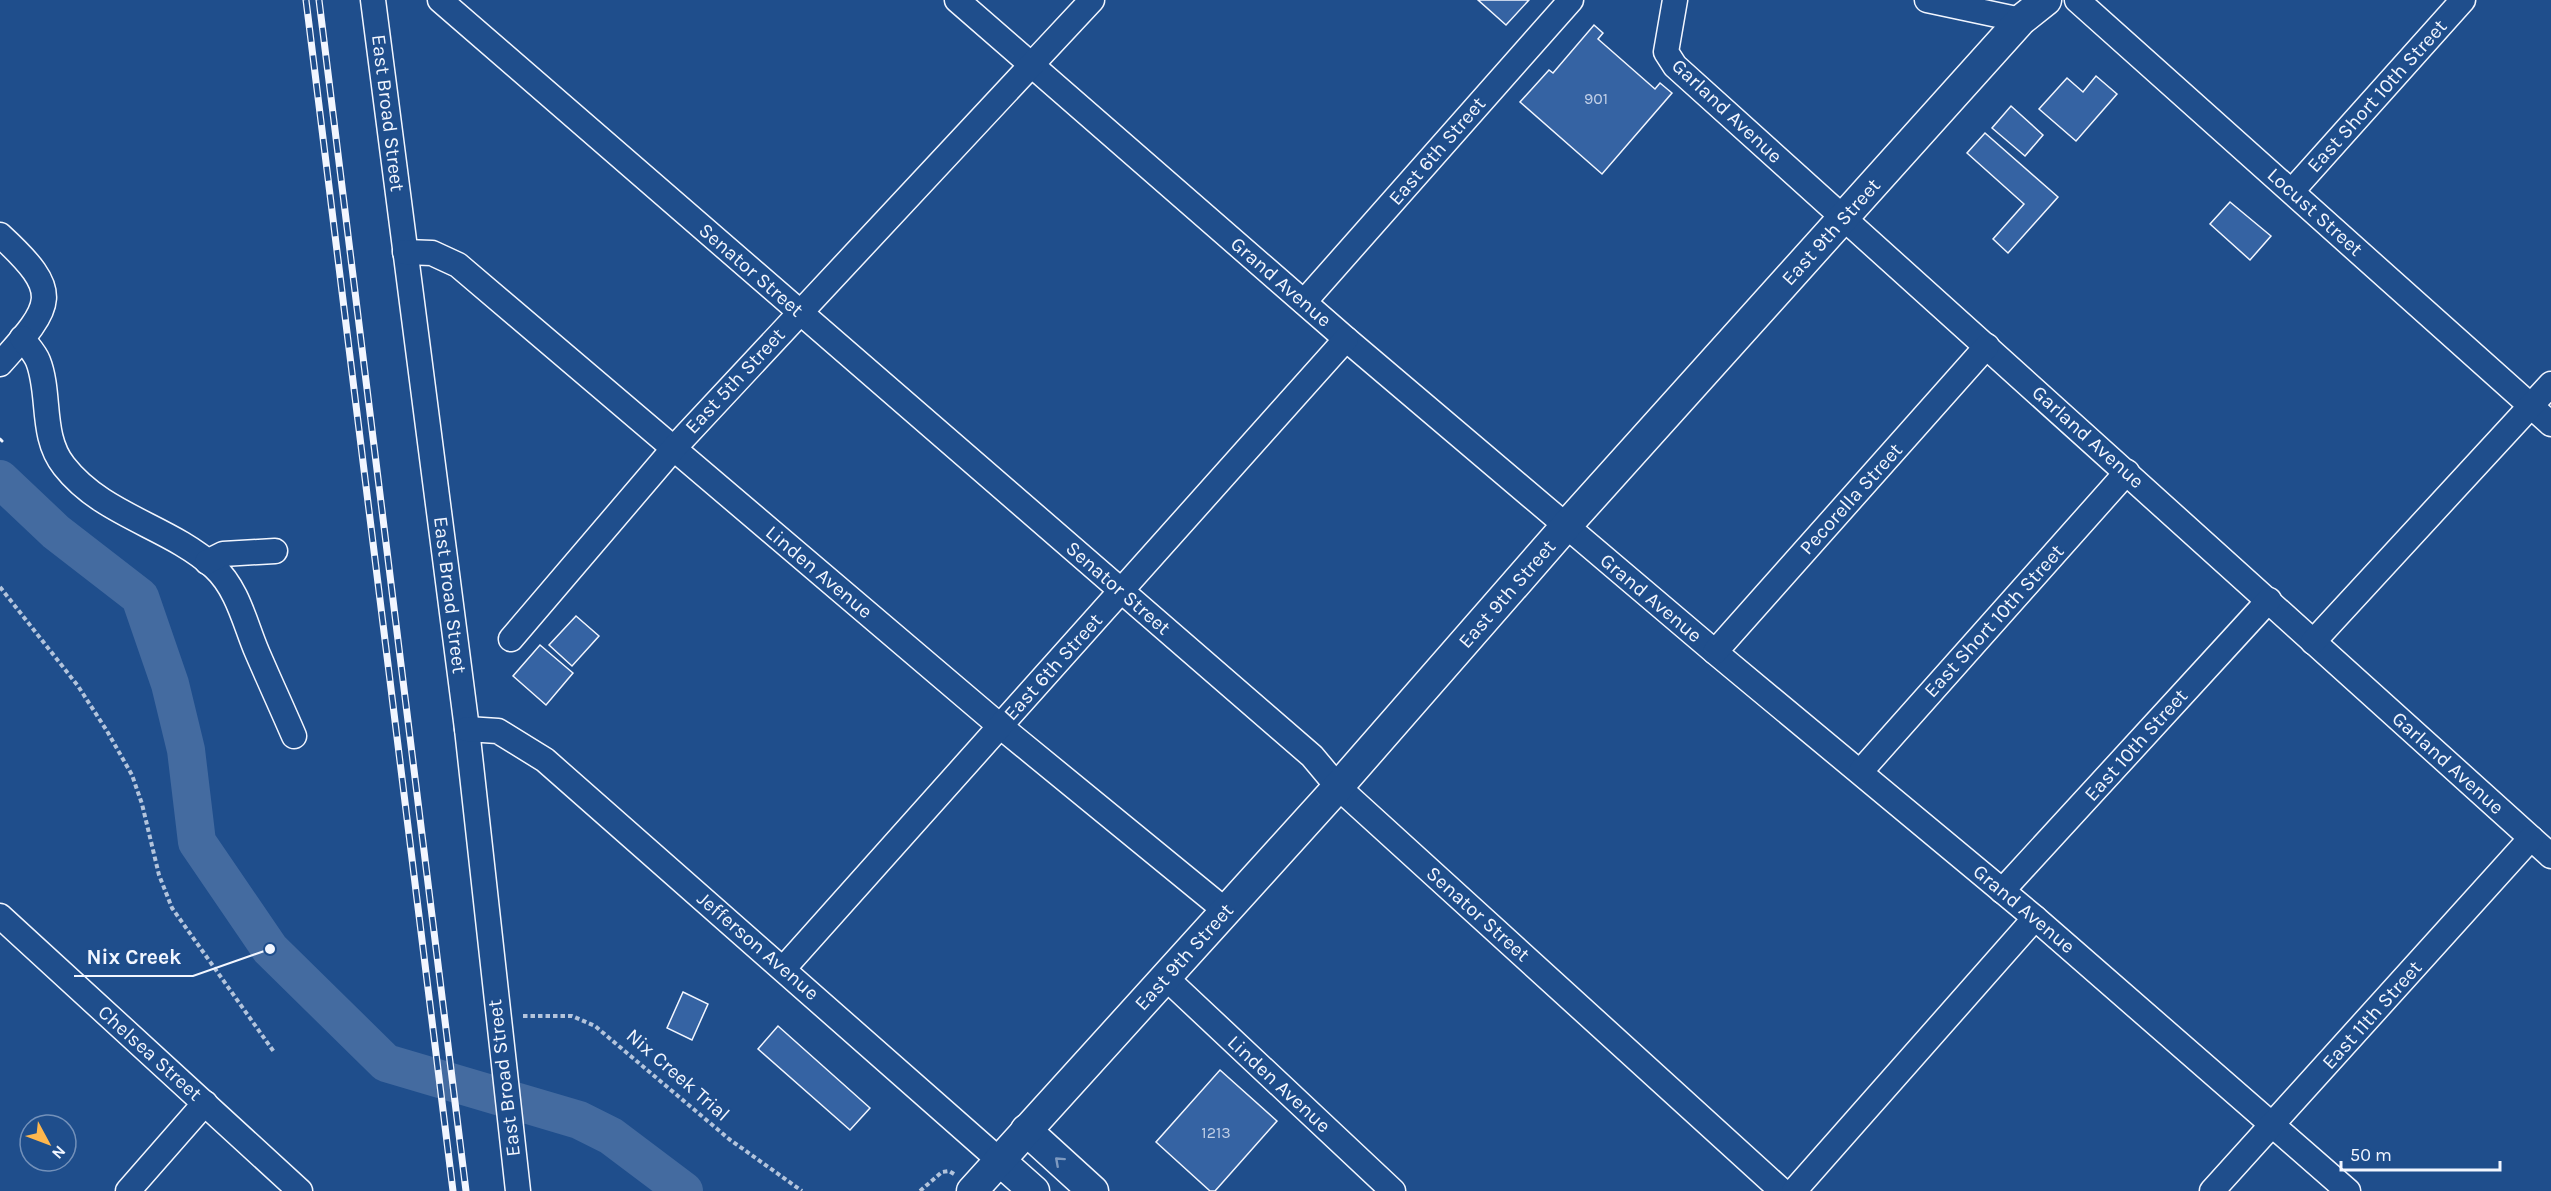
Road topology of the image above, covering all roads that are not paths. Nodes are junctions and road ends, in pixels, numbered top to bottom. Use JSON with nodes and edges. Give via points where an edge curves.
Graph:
{"nodes":[{"id":1,"x":373,"y":0,"type":"edge"},
{"id":2,"x":440,"y":0,"type":"edge"},
{"id":3,"x":957,"y":0,"type":"edge"},
{"id":4,"x":1092,"y":0,"type":"edge"},
{"id":5,"x":1571,"y":0,"type":"edge"},
{"id":6,"x":1675,"y":0,"type":"edge"},
{"id":7,"x":1927,"y":0,"type":"edge"},
{"id":8,"x":2046,"y":0,"type":"edge"},
{"id":9,"x":2078,"y":0,"type":"edge"},
{"id":10,"x":2463,"y":0,"type":"edge"},
{"id":11,"x":2026,"y":10,"type":"edge"},
{"id":12,"x":1034,"y":65,"type":"junction"},
{"id":13,"x":2292,"y":191,"type":"junction"},
{"id":14,"x":1844,"y":219,"type":"junction"},
{"id":15,"x":0,"y":235,"type":"edge"},
{"id":16,"x":405,"y":252,"type":"junction"},
{"id":17,"x":1304,"y":302,"type":"junction"},
{"id":18,"x":799,"y":312,"type":"junction"},
{"id":19,"x":22,"y":338,"type":"junction"},
{"id":20,"x":1346,"y":339,"type":"junction"},
{"id":21,"x":1987,"y":346,"type":"junction"},
{"id":22,"x":0,"y":364,"type":"edge"},
{"id":23,"x":2551,"y":384,"type":"edge"},
{"id":24,"x":2531,"y":406,"type":"junction"},
{"id":25,"x":2551,"y":424,"type":"edge"},
{"id":26,"x":674,"y":448,"type":"junction"},
{"id":27,"x":2127,"y":472,"type":"junction"},
{"id":28,"x":1566,"y":526,"type":"junction"},
{"id":29,"x":275,"y":551,"type":"dead end"},
{"id":30,"x":207,"y":562,"type":"junction"},
{"id":31,"x":1121,"y":591,"type":"junction"},
{"id":32,"x":2269,"y":600,"type":"junction"},
{"id":33,"x":512,"y":639,"type":"dead end"},
{"id":34,"x":2313,"y":642,"type":"junction"},
{"id":35,"x":1715,"y":652,"type":"junction"},
{"id":36,"x":1000,"y":726,"type":"junction"},
{"id":37,"x":467,"y":729,"type":"junction"},
{"id":38,"x":294,"y":736,"type":"dead end"},
{"id":39,"x":1861,"y":771,"type":"junction"},
{"id":40,"x":1338,"y":787,"type":"junction"},
{"id":41,"x":2545,"y":848,"type":"edge"},
{"id":42,"x":2002,"y":891,"type":"junction"},
{"id":43,"x":1226,"y":911,"type":"junction"},
{"id":44,"x":0,"y":916,"type":"edge"},
{"id":45,"x":2035,"y":918,"type":"junction"},
{"id":46,"x":784,"y":968,"type":"junction"},
{"id":47,"x":1165,"y":977,"type":"junction"},
{"id":48,"x":205,"y":1103,"type":"junction"},
{"id":49,"x":2271,"y":1126,"type":"junction"},
{"id":50,"x":1026,"y":1130,"type":"junction"},
{"id":51,"x":999,"y":1160,"type":"junction"},
{"id":52,"x":517,"y":1182,"type":"edge"},
{"id":53,"x":963,"y":1183,"type":"edge"},
{"id":54,"x":128,"y":1191,"type":"edge"},
{"id":55,"x":300,"y":1191,"type":"edge"},
{"id":56,"x":1034,"y":1191,"type":"edge"},
{"id":57,"x":1093,"y":1191,"type":"edge"},
{"id":58,"x":1393,"y":1191,"type":"edge"},
{"id":59,"x":1782,"y":1191,"type":"edge"},
{"id":60,"x":1794,"y":1191,"type":"edge"},
{"id":61,"x":2212,"y":1191,"type":"edge"},
{"id":62,"x":2348,"y":1191,"type":"edge"}],
"edges":[{"from":1,"to":16,"type":"street","name":"East Broad Street"},
{"from":2,"to":18,"type":"street","name":"Senator Street"},
{"from":3,"to":12,"type":"street","name":"Grand Avenue"},
{"from":4,"to":12,"type":"street","name":"East 5th Street"},
{"from":5,"to":17,"type":"street","name":"East 6th Street"},
{"from":6,"to":14,"type":"street","name":"Garland Avenue","via":[[1666,52],[1675,66]]},
{"from":7,"to":11,"type":"street"},
{"from":8,"to":11,"type":"main road","name":"East 9th Street"},
{"from":9,"to":13,"type":"street","name":"Locust Street"},
{"from":10,"to":13,"type":"street","name":"East Short 10th Street"},
{"from":11,"to":14,"type":"main road","name":"East 9th Street"},
{"from":12,"to":17,"type":"street","name":"Grand Avenue"},
{"from":12,"to":18,"type":"street","name":"East 5th Street"},
{"from":13,"to":24,"type":"street","name":"Locust Street"},
{"from":14,"to":21,"type":"street","name":"Garland Avenue"},
{"from":14,"to":28,"type":"main road","name":"East 9th Street"},
{"from":15,"to":19,"type":"street","via":[[39,274],[45,293],[36,321]]},
{"from":16,"to":26,"type":"street","name":"Linden Avenue","via":[[432,253],[458,266]]},
{"from":16,"to":37,"type":"street","name":"East Broad Street"},
{"from":17,"to":20,"type":"street","name":"Grand Avenue"},
{"from":18,"to":26,"type":"street","name":"East 5th Street"},
{"from":18,"to":31,"type":"street","name":"Senator Street"},
{"from":19,"to":22,"type":"street"},
{"from":19,"to":30,"type":"street","via":[[37,358],[51,441],[61,464],[101,501]]},
{"from":20,"to":28,"type":"street","name":"Grand Avenue"},
{"from":20,"to":31,"type":"street","name":"East 6th Street"},
{"from":21,"to":27,"type":"street","name":"Garland Avenue"},
{"from":21,"to":35,"type":"street","name":"Pecorella Street"},
{"from":23,"to":24,"type":"street"},
{"from":24,"to":25,"type":"street","name":"Locust Street"},
{"from":24,"to":34,"type":"street"},
{"from":26,"to":33,"type":"street","name":"East 5th Street"},
{"from":26,"to":36,"type":"street","name":"Linden Avenue"},
{"from":27,"to":32,"type":"street","name":"Garland Avenue"},
{"from":27,"to":39,"type":"street","name":"East Short 10th Street"},
{"from":28,"to":35,"type":"street","name":"Grand Avenue"},
{"from":28,"to":40,"type":"main road","name":"East 9th Street"},
{"from":29,"to":30,"type":"street","via":[[224,554]]},
{"from":30,"to":38,"type":"street","via":[[233,592]]},
{"from":31,"to":36,"type":"street","name":"East 6th Street"},
{"from":31,"to":40,"type":"street","name":"Senator Street","via":[[1312,756]]},
{"from":32,"to":34,"type":"street","name":"Garland Avenue"},
{"from":32,"to":42,"type":"street","name":"East 10th Street"},
{"from":34,"to":41,"type":"street","name":"Garland Avenue"},
{"from":35,"to":39,"type":"street","name":"Grand Avenue"},
{"from":36,"to":43,"type":"street","name":"Linden Avenue"},
{"from":36,"to":46,"type":"street","name":"East 6th Street"},
{"from":37,"to":46,"type":"street","name":"Jefferson Avenue","via":[[498,731],[545,760]]},
{"from":37,"to":52,"type":"street","name":"East Broad Street"},
{"from":39,"to":42,"type":"street","name":"Grand Avenue"},
{"from":40,"to":43,"type":"main road","name":"East 9th Street"},
{"from":40,"to":59,"type":"street","name":"Senator Street"},
{"from":41,"to":49,"type":"street","name":"East 11th Street"},
{"from":42,"to":45,"type":"street","name":"Grand Avenue"},
{"from":43,"to":47,"type":"main road","name":"East 9th Street"},
{"from":44,"to":48,"type":"street","name":"Chelsea Street"},
{"from":45,"to":49,"type":"street","name":"Grand Avenue"},
{"from":45,"to":60,"type":"street"},
{"from":46,"to":51,"type":"street","name":"Jefferson Avenue"},
{"from":47,"to":50,"type":"main road","name":"East 9th Street"},
{"from":47,"to":58,"type":"street","name":"Linden Avenue"},
{"from":48,"to":54,"type":"street"},
{"from":48,"to":55,"type":"street","name":"Chelsea Street"},
{"from":49,"to":61,"type":"street","name":"East 11th Street"},
{"from":49,"to":62,"type":"street","name":"Grand Avenue"},
{"from":50,"to":51,"type":"main road","name":"East 9th Street"},
{"from":57,"to":50,"type":"main road","one_way":true},
{"from":51,"to":53,"type":"main road","name":"East 9th Street"},
{"from":51,"to":56,"type":"main road","name":"Jefferson Avenue"}]}
